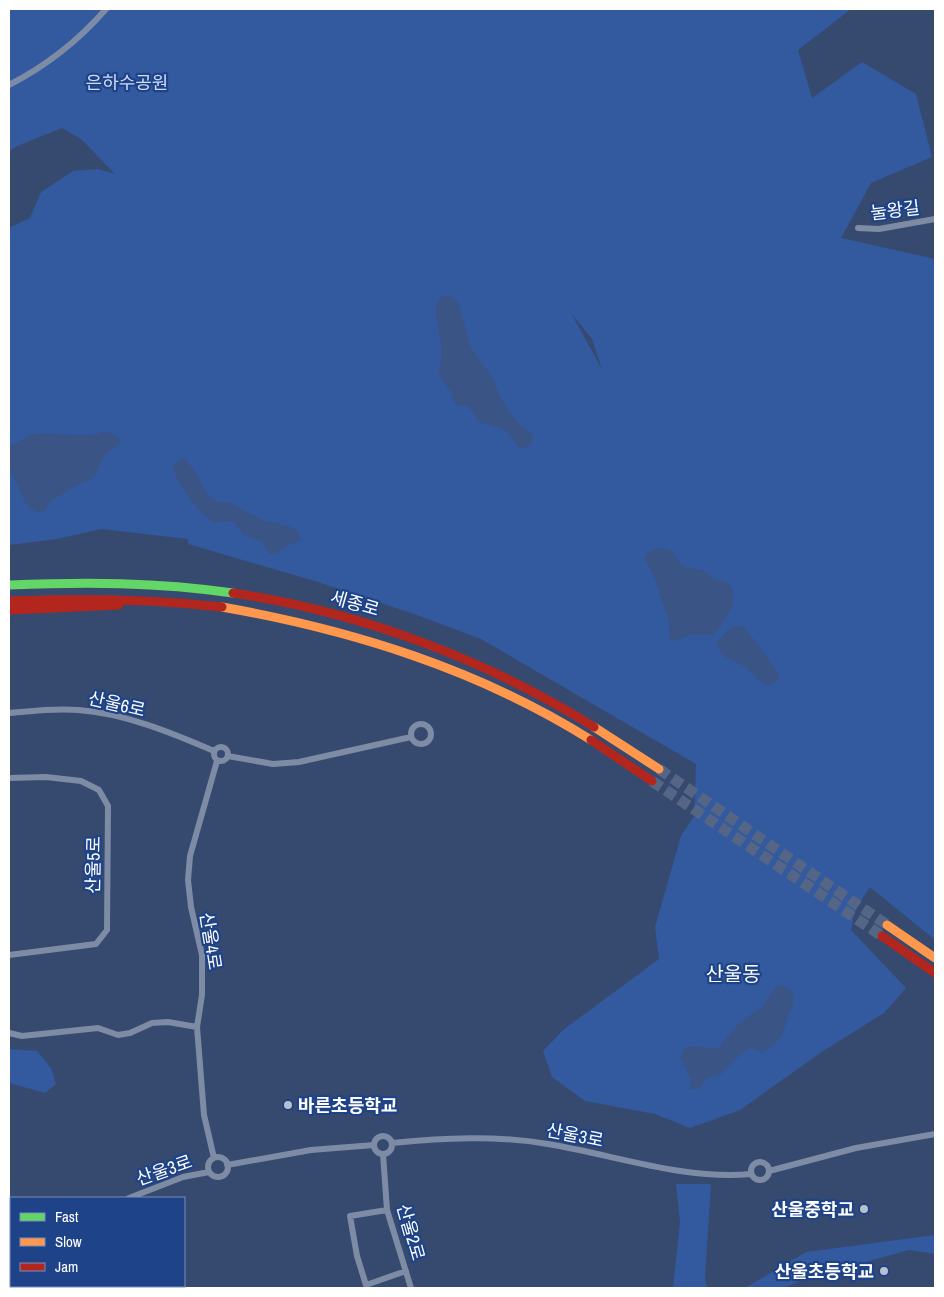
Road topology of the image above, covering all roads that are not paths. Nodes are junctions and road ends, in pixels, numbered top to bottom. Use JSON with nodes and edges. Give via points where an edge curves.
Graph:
{"nodes":[{"id":1,"x":106,"y":9,"type":"edge"},
{"id":2,"x":9,"y":85,"type":"edge"},
{"id":3,"x":935,"y":219,"type":"edge"},
{"id":4,"x":858,"y":228,"type":"dead end"},
{"id":5,"x":9,"y":578,"type":"edge"},
{"id":6,"x":9,"y":585,"type":"edge"},
{"id":7,"x":268,"y":598,"type":"junction"},
{"id":8,"x":9,"y":601,"type":"edge"},
{"id":9,"x":9,"y":610,"type":"edge"},
{"id":10,"x":264,"y":612,"type":"junction"},
{"id":11,"x":9,"y":713,"type":"edge"},
{"id":12,"x":411,"y":737,"type":"dead end"},
{"id":13,"x":214,"y":750,"type":"junction"},
{"id":14,"x":228,"y":756,"type":"junction"},
{"id":15,"x":217,"y":761,"type":"junction"},
{"id":16,"x":660,"y":769,"type":"tunnel mouth"},
{"id":17,"x":9,"y":778,"type":"edge"},
{"id":18,"x":652,"y":780,"type":"tunnel mouth"},
{"id":19,"x":887,"y":925,"type":"tunnel mouth"},
{"id":20,"x":882,"y":936,"type":"tunnel mouth"},
{"id":21,"x":9,"y":954,"type":"edge"},
{"id":22,"x":935,"y":958,"type":"edge"},
{"id":23,"x":935,"y":974,"type":"edge"},
{"id":24,"x":197,"y":1027,"type":"junction"},
{"id":25,"x":9,"y":1033,"type":"edge"},
{"id":26,"x":935,"y":1134,"type":"edge"},
{"id":27,"x":392,"y":1143,"type":"junction"},
{"id":28,"x":374,"y":1145,"type":"junction"},
{"id":29,"x":383,"y":1154,"type":"junction"},
{"id":30,"x":214,"y":1158,"type":"junction"},
{"id":31,"x":227,"y":1165,"type":"junction"},
{"id":32,"x":769,"y":1170,"type":"junction"},
{"id":33,"x":209,"y":1172,"type":"junction"},
{"id":34,"x":751,"y":1174,"type":"junction"},
{"id":35,"x":132,"y":1197,"type":"edge"},
{"id":36,"x":386,"y":1210,"type":"junction"},
{"id":37,"x":406,"y":1271,"type":"junction"},
{"id":38,"x":411,"y":1288,"type":"edge"}],
"edges":[{"from":1,"to":2,"type":"street","via":[[69,46]]},
{"from":3,"to":4,"type":"street","name":"눌왕길","via":[[879,230]]},
{"from":5,"to":7,"type":"main road","via":[[113,576],[183,580]]},
{"from":6,"to":7,"type":"main road","name":"세종로","via":[[102,580],[206,587]]},
{"from":7,"to":16,"type":"main road","name":"세종로","via":[[392,631],[452,654],[563,707]]},
{"from":8,"to":10,"type":"main road","name":"세종로","via":[[98,597],[202,602]]},
{"from":9,"to":10,"type":"main road","via":[[112,605]]},
{"from":10,"to":18,"type":"main road","name":"세종로","via":[[380,642],[449,668],[556,719]]},
{"from":11,"to":13,"type":"street","name":"산울6로","via":[[50,709],[126,718]]},
{"from":12,"to":14,"type":"street","via":[[299,762],[273,764]]},
{"from":13,"to":14,"type":"street","via":[[222,747]]},
{"from":13,"to":15,"type":"street"},
{"from":14,"to":15,"type":"street","via":[[224,761]]},
{"from":15,"to":24,"type":"street","name":"산울4로","via":[[190,856],[188,880],[202,955],[202,995]]},
{"from":17,"to":21,"type":"street","name":"산울5로","via":[[46,777],[81,781],[98,790],[108,806],[108,832],[107,930],[96,944]]},
{"from":19,"to":22,"type":"main road"},
{"from":20,"to":23,"type":"main road"},
{"from":24,"to":25,"type":"street","via":[[168,1022],[152,1023],[118,1035],[98,1028],[22,1036]]},
{"from":24,"to":30,"type":"street","name":"산울4로","via":[[204,1115]]},
{"from":26,"to":32,"type":"street","via":[[856,1148]]},
{"from":27,"to":28,"type":"street","via":[[387,1136],[381,1136],[376,1138]]},
{"from":27,"to":29,"type":"street","via":[[389,1152]]},
{"from":27,"to":34,"type":"street","name":"산울3로","via":[[455,1137],[546,1143],[677,1171],[718,1176]]},
{"from":28,"to":29,"type":"street","via":[[377,1152]]},
{"from":28,"to":31,"type":"street","via":[[311,1150]]},
{"from":29,"to":36,"type":"street","name":"산울2로"},
{"from":30,"to":31,"type":"street","via":[[223,1159]]},
{"from":30,"to":33,"type":"street","via":[[209,1163]]},
{"from":31,"to":33,"type":"street","via":[[226,1174],[220,1177]]},
{"from":32,"to":34,"type":"street","via":[[762,1180]]},
{"from":32,"to":34,"type":"street","via":[[758,1162],[753,1165]]},
{"from":33,"to":35,"type":"street","name":"산울3로","via":[[183,1177]]},
{"from":36,"to":37,"type":"street","name":"산울2로"},
{"from":36,"to":37,"type":"street","via":[[350,1216],[366,1284]]},
{"from":37,"to":38,"type":"street","name":"산울2로"}]}
